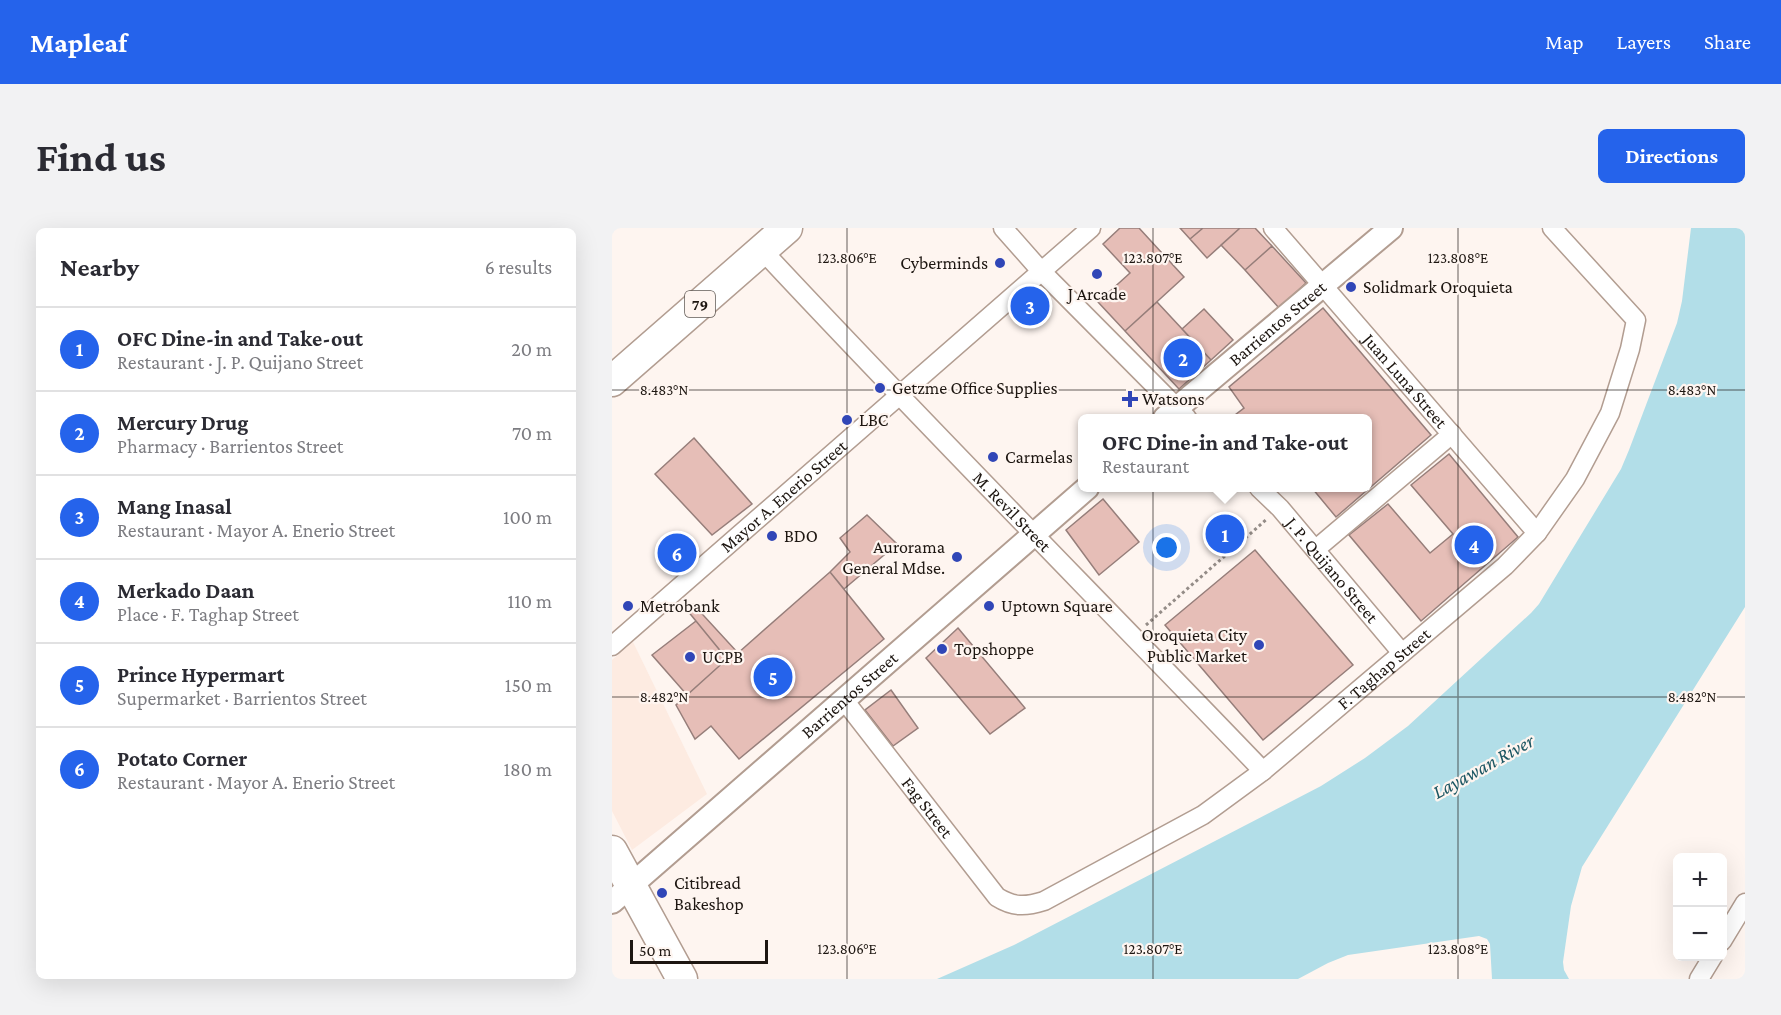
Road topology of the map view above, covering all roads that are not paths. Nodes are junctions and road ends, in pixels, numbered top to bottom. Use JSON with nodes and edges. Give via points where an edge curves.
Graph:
{"nodes":[{"id":1,"x":788,"y":228,"type":"edge"},
{"id":2,"x":1003,"y":228,"type":"edge"},
{"id":3,"x":1091,"y":228,"type":"edge"},
{"id":4,"x":1273,"y":228,"type":"edge"},
{"id":5,"x":1391,"y":228,"type":"edge"},
{"id":6,"x":1552,"y":228,"type":"edge"},
{"id":7,"x":762,"y":250,"type":"junction"},
{"id":8,"x":1041,"y":271,"type":"junction"},
{"id":9,"x":1324,"y":285,"type":"junction"},
{"id":10,"x":612,"y":381,"type":"edge"},
{"id":11,"x":898,"y":396,"type":"junction"},
{"id":12,"x":1175,"y":414,"type":"edge"},
{"id":13,"x":1177,"y":414,"type":"edge"},
{"id":14,"x":1452,"y":434,"type":"junction"},
{"id":15,"x":1082,"y":492,"type":"edge"},
{"id":16,"x":1263,"y":492,"type":"edge"},
{"id":17,"x":1034,"y":533,"type":"junction"},
{"id":18,"x":1538,"y":533,"type":"junction"},
{"id":19,"x":1316,"y":549,"type":"junction"},
{"id":20,"x":612,"y":646,"type":"edge"},
{"id":21,"x":1402,"y":653,"type":"junction"},
{"id":22,"x":844,"y":700,"type":"junction"},
{"id":23,"x":1263,"y":771,"type":"junction"},
{"id":24,"x":612,"y":851,"type":"edge"},
{"id":25,"x":622,"y":893,"type":"edge"},
{"id":26,"x":1745,"y":903,"type":"edge"},
{"id":27,"x":1018,"y":906,"type":"joint"},
{"id":28,"x":1727,"y":933,"type":"edge"},
{"id":29,"x":1710,"y":961,"type":"edge"},
{"id":30,"x":682,"y":979,"type":"edge"},
{"id":31,"x":1699,"y":979,"type":"edge"}],
"edges":[{"from":1,"to":7,"type":"highway","number":"79"},
{"from":2,"to":8,"type":"street"},
{"from":3,"to":8,"type":"street","name":"Mayor A. Enerio Street"},
{"from":4,"to":9,"type":"street","name":"Juan Luna Street"},
{"from":5,"to":9,"type":"street","name":"Barrientos Street"},
{"from":6,"to":18,"type":"street","name":"F. Taghap Street","via":[[1636,320],[1610,413],[1575,479]]},
{"from":7,"to":10,"type":"highway","number":"79"},
{"from":7,"to":11,"type":"street","name":"M. Revil Street"},
{"from":8,"to":11,"type":"street","name":"Mayor A. Enerio Street"},
{"from":8,"to":12,"type":"street"},
{"from":9,"to":13,"type":"street","name":"Barrientos Street"},
{"from":9,"to":14,"type":"street","name":"Juan Luna Street"},
{"from":11,"to":17,"type":"street","name":"M. Revil Street"},
{"from":11,"to":20,"type":"street","name":"Mayor A. Enerio Street"},
{"from":14,"to":18,"type":"street","name":"Juan Luna Street"},
{"from":14,"to":19,"type":"street"},
{"from":15,"to":17,"type":"street","name":"Barrientos Street"},
{"from":16,"to":19,"type":"street","name":"J. P. Quijano Street"},
{"from":17,"to":22,"type":"street","name":"Barrientos Street"},
{"from":17,"to":23,"type":"street","name":"M. Revil Street"},
{"from":18,"to":21,"type":"street","name":"F. Taghap Street"},
{"from":19,"to":21,"type":"street","name":"J. P. Quijano Street"},
{"from":21,"to":23,"type":"street","name":"F. Taghap Street"},
{"from":22,"to":25,"type":"street","name":"Barrientos Street"},
{"from":22,"to":27,"type":"street","name":"Fag Street","via":[[997,897]]},
{"from":23,"to":27,"type":"street","name":"F. Taghap Street","via":[[1203,815],[1044,901]]},
{"from":24,"to":25,"type":"highway"},
{"from":25,"to":30,"type":"highway"},
{"from":26,"to":28,"type":"street"},
{"from":29,"to":31,"type":"street"}]}
